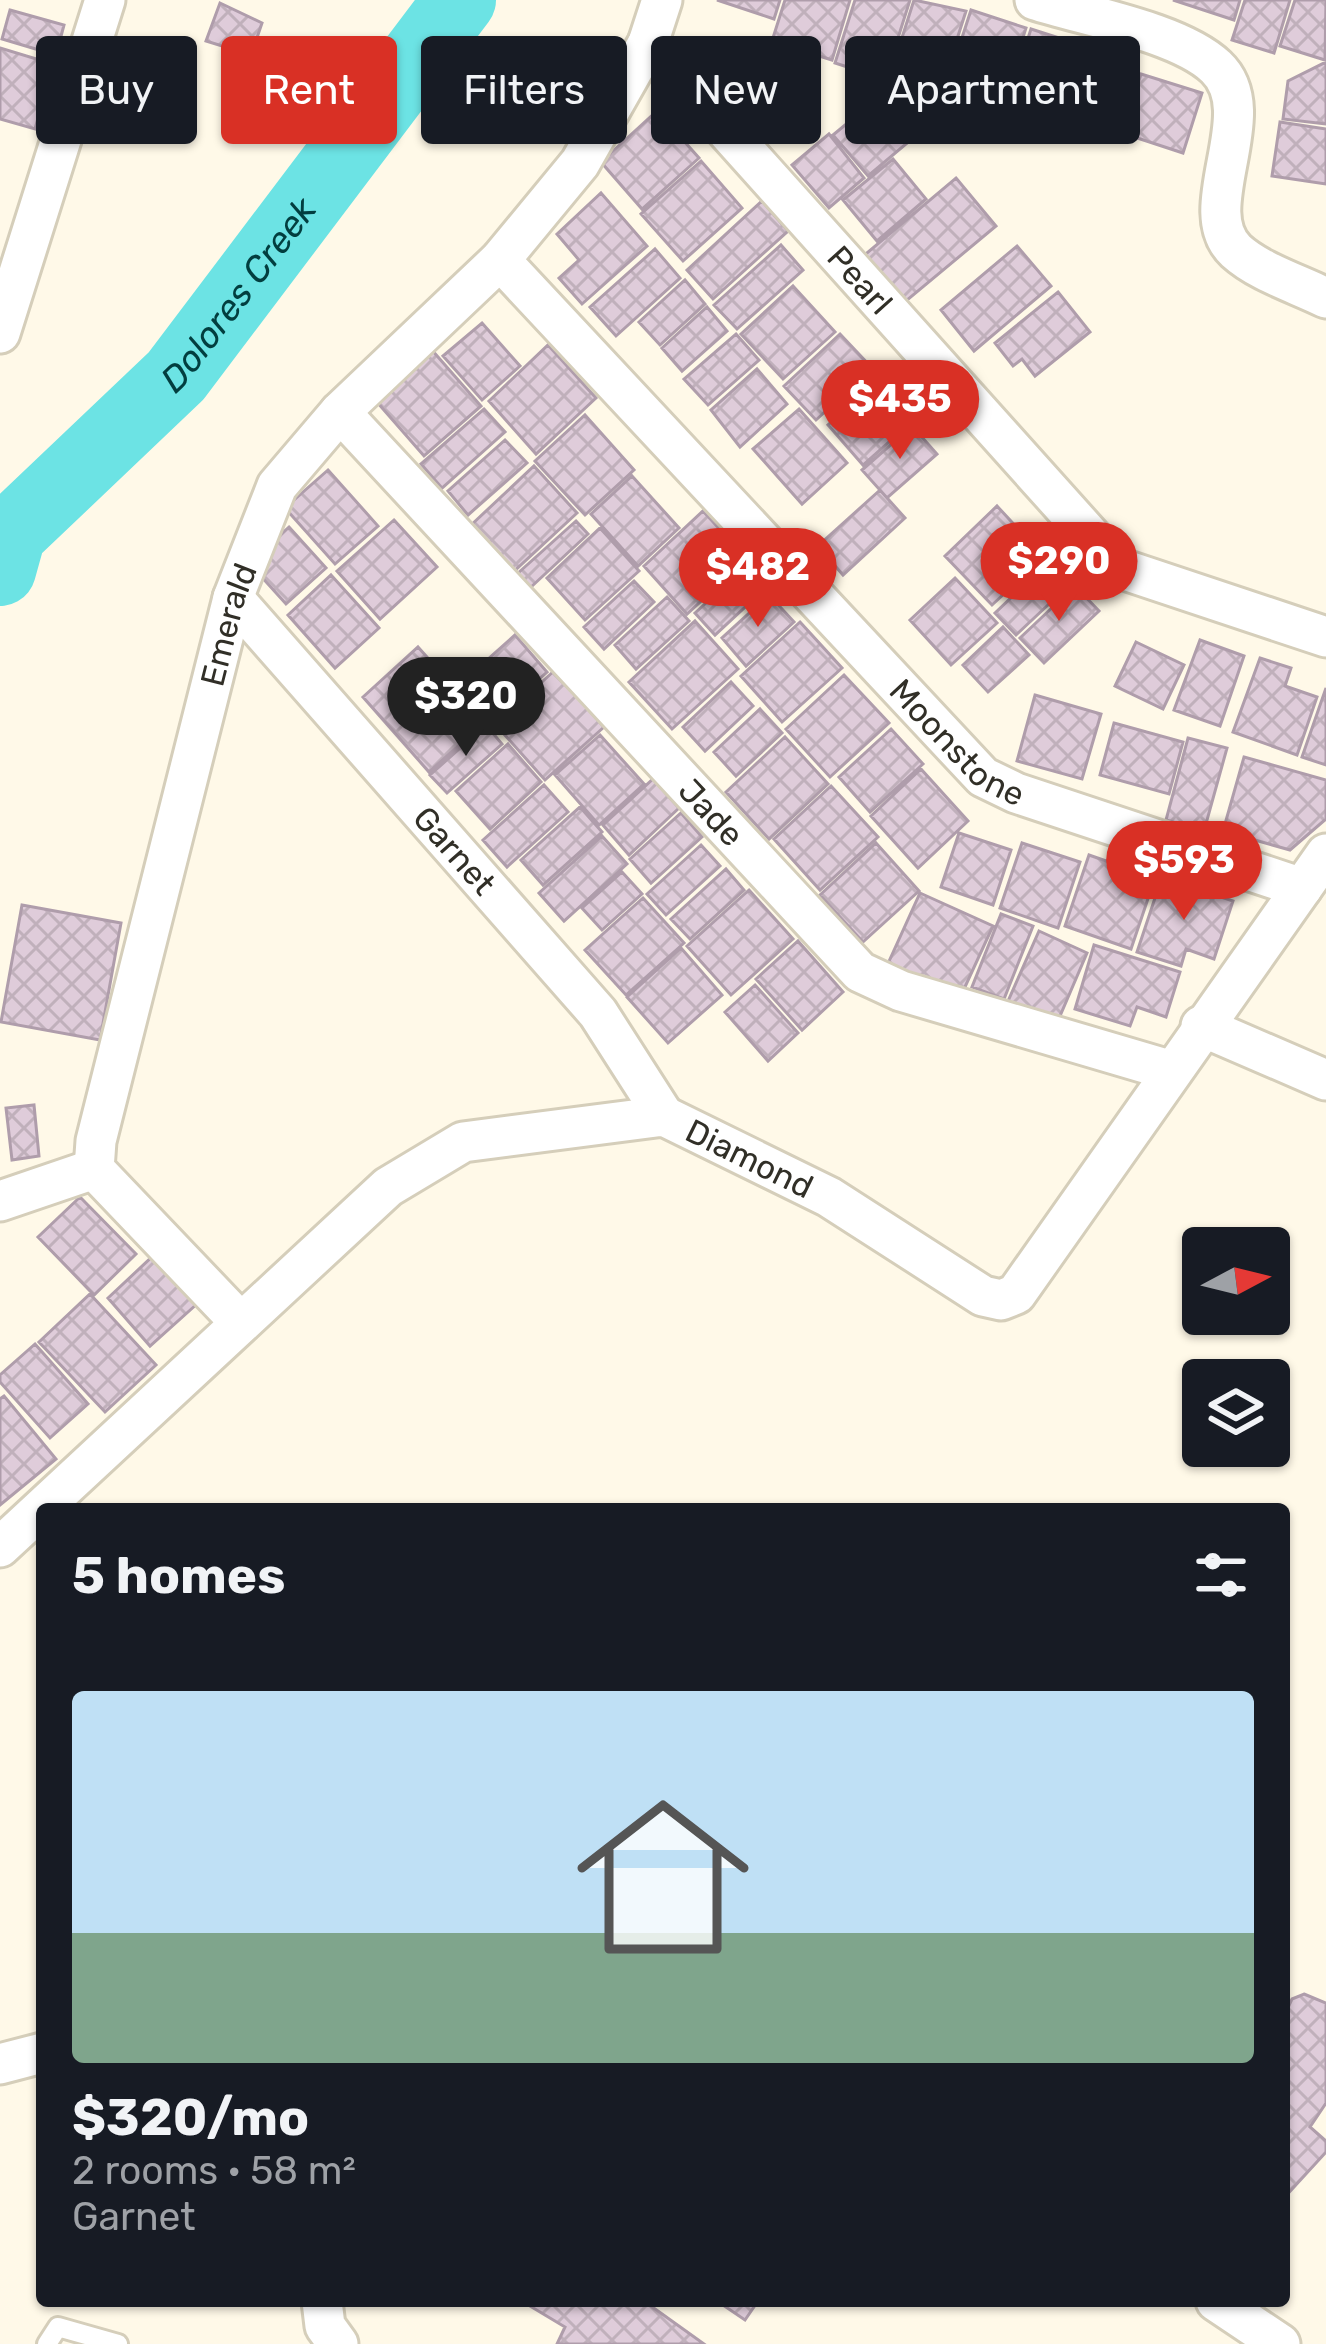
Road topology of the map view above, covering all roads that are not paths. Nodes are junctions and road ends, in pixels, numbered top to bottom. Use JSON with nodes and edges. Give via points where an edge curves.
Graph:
{"nodes":[{"id":1,"x":105,"y":0,"type":"edge"},
{"id":2,"x":662,"y":0,"type":"edge"},
{"id":3,"x":1035,"y":0,"type":"edge"},
{"id":4,"x":648,"y":43,"type":"junction"},
{"id":5,"x":500,"y":260,"type":"junction"},
{"id":6,"x":1326,"y":298,"type":"edge"},
{"id":7,"x":0,"y":333,"type":"edge"},
{"id":8,"x":340,"y":412,"type":"junction"},
{"id":9,"x":233,"y":598,"type":"junction"},
{"id":10,"x":1326,"y":637,"type":"edge"},
{"id":11,"x":1326,"y":854,"type":"edge"},
{"id":12,"x":1302,"y":888,"type":"junction"},
{"id":13,"x":1201,"y":1026,"type":"junction"},
{"id":14,"x":1169,"y":1070,"type":"junction"},
{"id":15,"x":1326,"y":1080,"type":"edge"},
{"id":16,"x":664,"y":1116,"type":"junction"},
{"id":17,"x":94,"y":1169,"type":"junction"},
{"id":18,"x":0,"y":1201,"type":"edge"},
{"id":19,"x":241,"y":1323,"type":"junction"},
{"id":20,"x":47,"y":1503,"type":"edge"},
{"id":21,"x":36,"y":1514,"type":"edge"},
{"id":22,"x":0,"y":1547,"type":"edge"},
{"id":23,"x":36,"y":2055,"type":"edge"},
{"id":24,"x":0,"y":2064,"type":"edge"},
{"id":25,"x":323,"y":2307,"type":"edge"},
{"id":26,"x":1225,"y":2307,"type":"edge"},
{"id":27,"x":47,"y":2344,"type":"edge"},
{"id":28,"x":118,"y":2344,"type":"edge"},
{"id":29,"x":338,"y":2344,"type":"edge"},
{"id":30,"x":1280,"y":2344,"type":"edge"}],
"edges":[{"from":1,"to":7,"type":"street"},
{"from":2,"to":4,"type":"street","name":"Emerald"},
{"from":3,"to":6,"type":"street","via":[[1194,50],[1220,70],[1232,96],[1221,214],[1226,240],[1245,258]]},
{"from":4,"to":5,"type":"street","name":"Emerald","via":[[580,163]]},
{"from":4,"to":10,"type":"street","name":"Pearl","via":[[1119,568]]},
{"from":5,"to":8,"type":"street","name":"Emerald"},
{"from":5,"to":12,"type":"street","name":"Moonstone","via":[[983,777]]},
{"from":8,"to":9,"type":"street","name":"Emerald","via":[[277,486]]},
{"from":8,"to":14,"type":"street","name":"Jade","via":[[860,972]]},
{"from":9,"to":16,"type":"street","name":"Garnet","via":[[598,1013]]},
{"from":9,"to":17,"type":"street","name":"Emerald"},
{"from":11,"to":12,"type":"street","name":"Diamond"},
{"from":12,"to":13,"type":"street","name":"Diamond"},
{"from":13,"to":14,"type":"street","name":"Diamond"},
{"from":13,"to":15,"type":"street"},
{"from":14,"to":16,"type":"street","name":"Diamond","via":[[1016,1294],[1001,1300],[829,1197]]},
{"from":16,"to":19,"type":"street","name":"Diamond","via":[[463,1142],[388,1187]]},
{"from":17,"to":18,"type":"street"},
{"from":17,"to":19,"type":"street"},
{"from":19,"to":20,"type":"street","name":"Diamond"},
{"from":21,"to":22,"type":"street","name":"Diamond"},
{"from":23,"to":24,"type":"street"},
{"from":25,"to":29,"type":"street"},
{"from":26,"to":30,"type":"street"},
{"from":27,"to":28,"type":"lane","via":[[58,2327],[69,2326]]}]}
